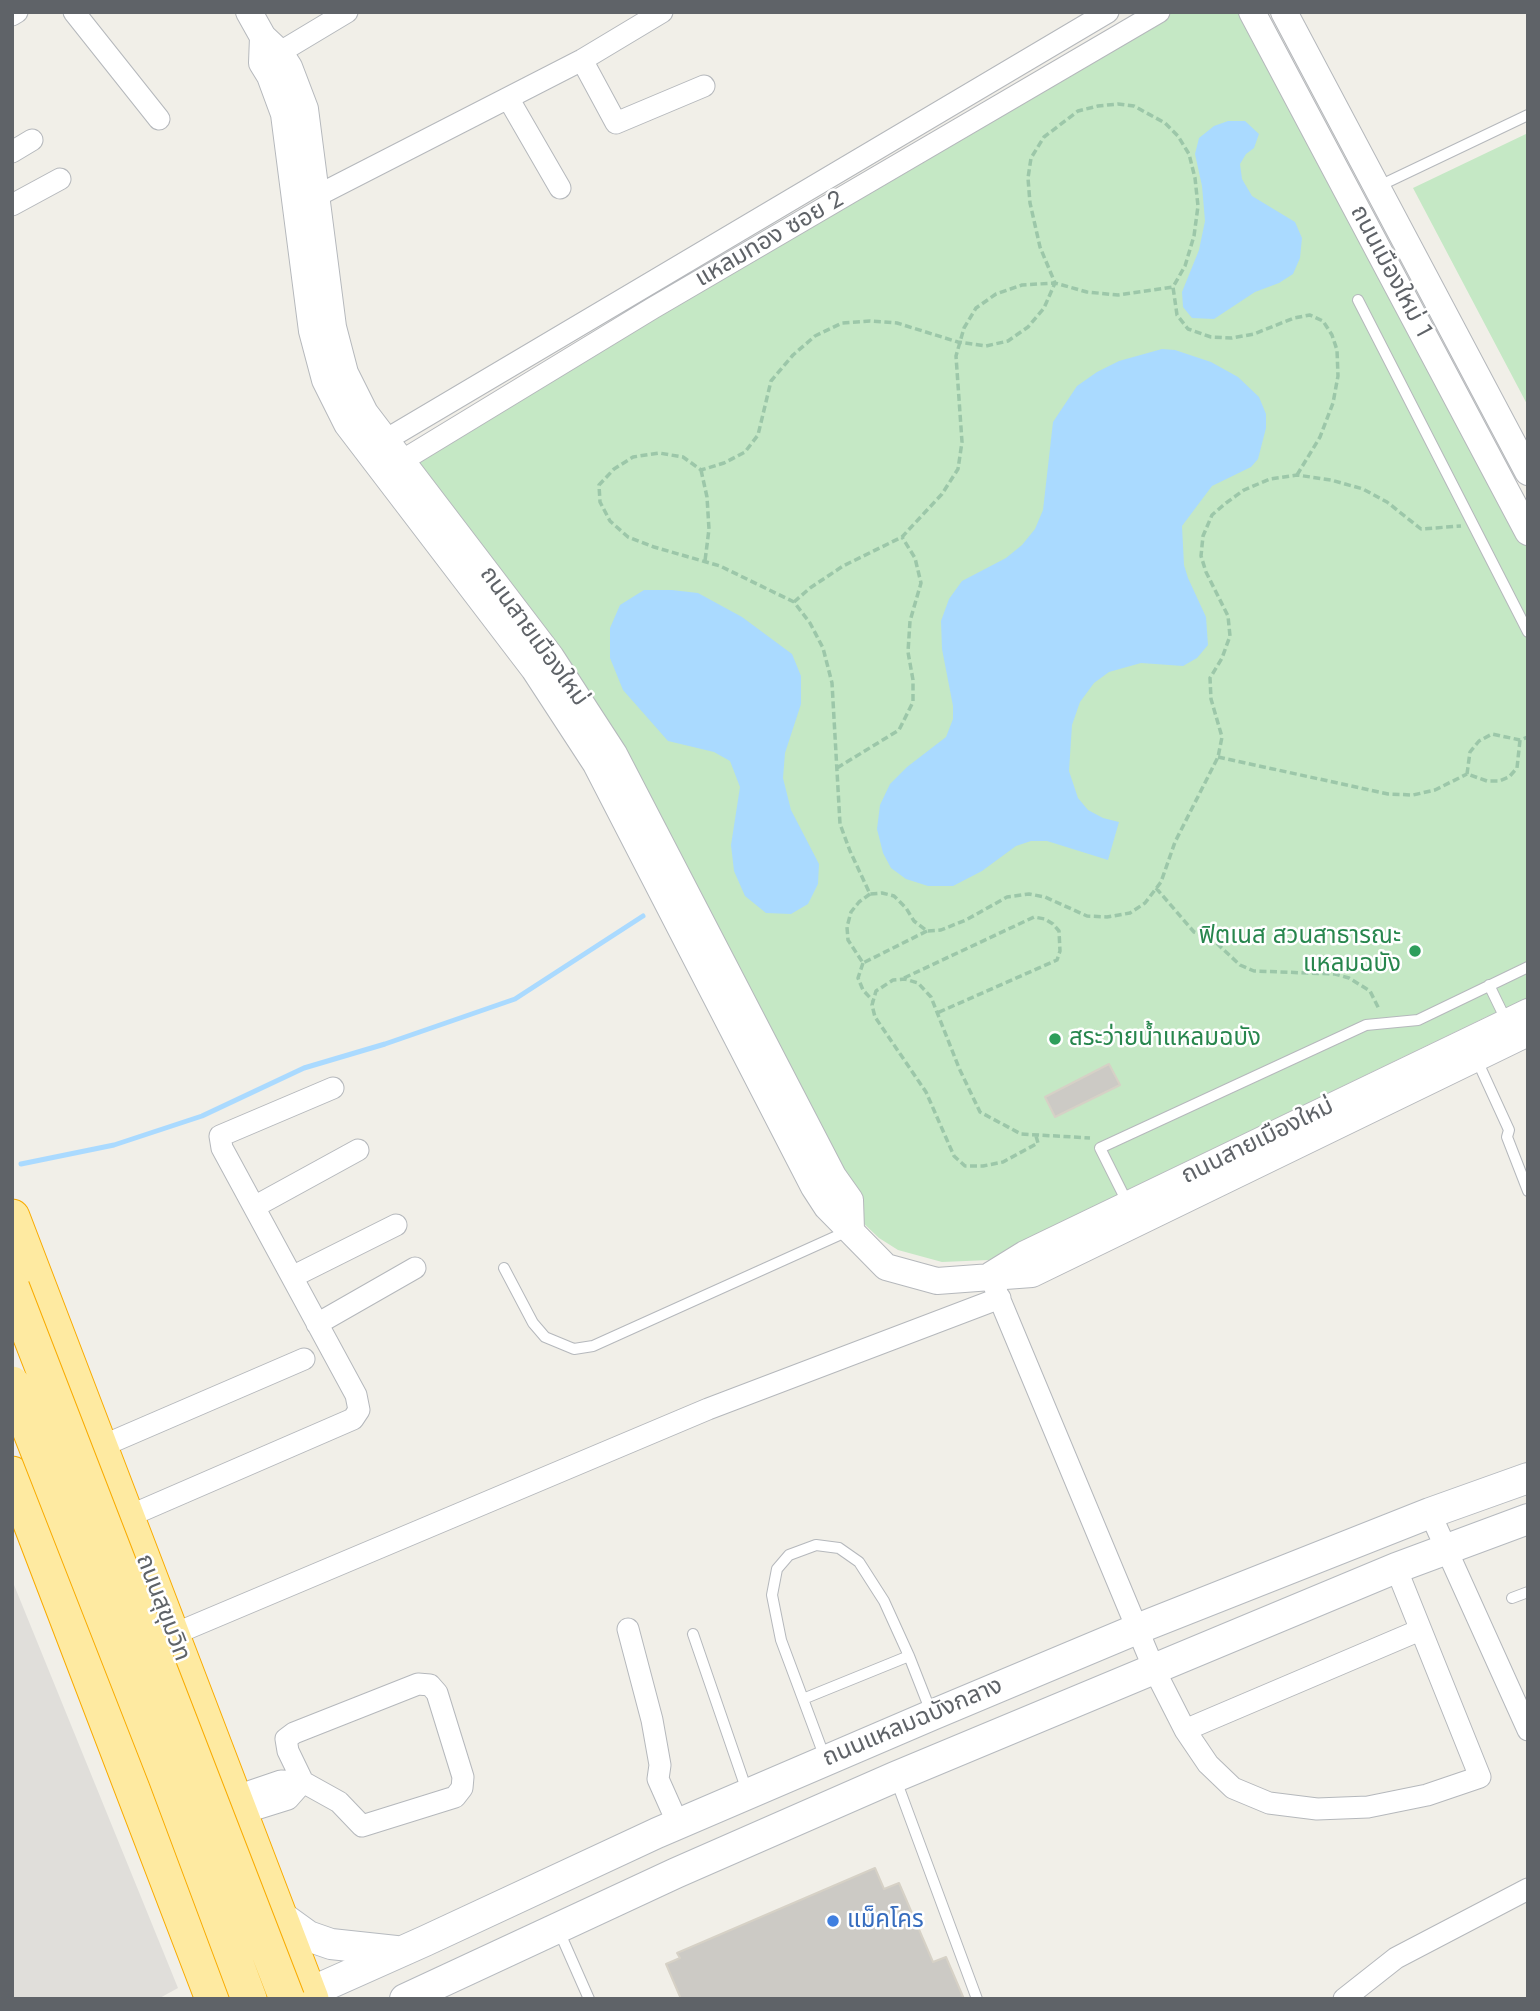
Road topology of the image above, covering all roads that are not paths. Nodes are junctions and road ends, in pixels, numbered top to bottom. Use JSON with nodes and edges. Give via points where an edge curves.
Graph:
{"nodes":[{"id":1,"x":17,"y":12,"type":"edge"},
{"id":2,"x":74,"y":12,"type":"edge"},
{"id":3,"x":250,"y":12,"type":"edge"},
{"id":4,"x":347,"y":12,"type":"edge"},
{"id":5,"x":662,"y":12,"type":"edge"},
{"id":6,"x":1108,"y":12,"type":"edge"},
{"id":7,"x":1159,"y":12,"type":"edge"},
{"id":8,"x":1252,"y":12,"type":"edge"},
{"id":9,"x":1284,"y":12,"type":"edge"},
{"id":10,"x":12,"y":15,"type":"edge"},
{"id":11,"x":268,"y":51,"type":"junction"},
{"id":12,"x":582,"y":60,"type":"junction"},
{"id":13,"x":1007,"y":72,"type":"junction"},
{"id":14,"x":704,"y":86,"type":"dead end"},
{"id":15,"x":1023,"y":92,"type":"junction"},
{"id":16,"x":508,"y":98,"type":"junction"},
{"id":17,"x":1528,"y":114,"type":"edge"},
{"id":18,"x":159,"y":120,"type":"dead end"},
{"id":19,"x":32,"y":140,"type":"dead end"},
{"id":20,"x":12,"y":152,"type":"edge"},
{"id":21,"x":848,"y":166,"type":"junction"},
{"id":22,"x":60,"y":179,"type":"dead end"},
{"id":23,"x":862,"y":186,"type":"junction"},
{"id":24,"x":1377,"y":187,"type":"junction"},
{"id":25,"x":560,"y":188,"type":"dead end"},
{"id":26,"x":306,"y":202,"type":"junction"},
{"id":27,"x":12,"y":205,"type":"edge"},
{"id":28,"x":1358,"y":300,"type":"dead end"},
{"id":29,"x":376,"y":445,"type":"junction"},
{"id":30,"x":393,"y":467,"type":"junction"},
{"id":31,"x":1528,"y":472,"type":"edge"},
{"id":32,"x":1528,"y":532,"type":"edge"},
{"id":33,"x":1528,"y":632,"type":"edge"},
{"id":34,"x":1528,"y":967,"type":"edge"},
{"id":35,"x":1489,"y":985,"type":"junction"},
{"id":36,"x":1519,"y":1026,"type":"edge"},
{"id":37,"x":1476,"y":1058,"type":"junction"},
{"id":38,"x":333,"y":1088,"type":"dead end"},
{"id":39,"x":358,"y":1150,"type":"dead end"},
{"id":40,"x":1528,"y":1191,"type":"edge"},
{"id":41,"x":254,"y":1207,"type":"junction"},
{"id":42,"x":1132,"y":1214,"type":"junction"},
{"id":43,"x":12,"y":1217,"type":"edge"},
{"id":44,"x":396,"y":1225,"type":"dead end"},
{"id":45,"x":851,"y":1230,"type":"junction"},
{"id":46,"x":415,"y":1268,"type":"dead end"},
{"id":47,"x":504,"y":1268,"type":"dead end"},
{"id":48,"x":292,"y":1277,"type":"junction"},
{"id":49,"x":995,"y":1287,"type":"junction"},
{"id":50,"x":12,"y":1288,"type":"edge"},
{"id":51,"x":317,"y":1324,"type":"junction"},
{"id":52,"x":304,"y":1359,"type":"dead end"},
{"id":53,"x":12,"y":1384,"type":"edge"},
{"id":54,"x":100,"y":1447,"type":"junction"},
{"id":55,"x":12,"y":1475,"type":"edge"},
{"id":56,"x":1528,"y":1478,"type":"edge"},
{"id":57,"x":1430,"y":1513,"type":"junction"},
{"id":58,"x":1528,"y":1519,"type":"edge"},
{"id":59,"x":130,"y":1525,"type":"junction"},
{"id":60,"x":1446,"y":1549,"type":"junction"},
{"id":61,"x":47,"y":1565,"type":"junction"},
{"id":62,"x":1396,"y":1568,"type":"junction"},
{"id":63,"x":1528,"y":1592,"type":"edge"},
{"id":64,"x":1512,"y":1598,"type":"dead end"},
{"id":65,"x":628,"y":1629,"type":"dead end"},
{"id":66,"x":1137,"y":1629,"type":"junction"},
{"id":67,"x":1420,"y":1630,"type":"junction"},
{"id":68,"x":693,"y":1634,"type":"dead end"},
{"id":69,"x":172,"y":1635,"type":"junction"},
{"id":70,"x":909,"y":1656,"type":"junction"},
{"id":71,"x":1154,"y":1669,"type":"junction"},
{"id":72,"x":803,"y":1699,"type":"junction"},
{"id":73,"x":932,"y":1715,"type":"junction"},
{"id":74,"x":1185,"y":1730,"type":"junction"},
{"id":75,"x":1528,"y":1730,"type":"edge"},
{"id":76,"x":826,"y":1759,"type":"junction"},
{"id":77,"x":895,"y":1777,"type":"junction"},
{"id":78,"x":303,"y":1782,"type":"junction"},
{"id":79,"x":748,"y":1794,"type":"junction"},
{"id":80,"x":237,"y":1805,"type":"junction"},
{"id":81,"x":667,"y":1828,"type":"junction"},
{"id":82,"x":676,"y":1873,"type":"junction"},
{"id":83,"x":1528,"y":1889,"type":"edge"},
{"id":84,"x":280,"y":1919,"type":"junction"},
{"id":85,"x":558,"y":1929,"type":"junction"},
{"id":86,"x":413,"y":1946,"type":"junction"},
{"id":87,"x":201,"y":1979,"type":"edge"},
{"id":88,"x":443,"y":1981,"type":"junction"},
{"id":89,"x":300,"y":1997,"type":"edge"},
{"id":90,"x":249,"y":1999,"type":"edge"},
{"id":91,"x":405,"y":1999,"type":"edge"},
{"id":92,"x":589,"y":1999,"type":"edge"},
{"id":93,"x":977,"y":1999,"type":"edge"},
{"id":94,"x":1344,"y":1999,"type":"edge"}],
"edges":[{"from":1,"to":10,"type":"street"},
{"from":2,"to":18,"type":"street"},
{"from":3,"to":11,"type":"street","name":"ถนนสายเมืองใหม่"},
{"from":4,"to":11,"type":"street"},
{"from":5,"to":12,"type":"street"},
{"from":6,"to":13,"type":"street","name":"แหลมทอง ซอย 2"},
{"from":7,"to":15,"type":"street","name":"แหลมทอง ซอย 2"},
{"from":8,"to":32,"type":"street","name":"ถนนเมืองใหม่ 1"},
{"from":9,"to":24,"type":"street","name":"ถนนเมืองใหม่ 1"},
{"from":11,"to":26,"type":"street","name":"ถนนสายเมืองใหม่","via":[[289,67],[305,109]]},
{"from":12,"to":14,"type":"street","via":[[616,123]]},
{"from":12,"to":16,"type":"street"},
{"from":13,"to":15,"type":"street"},
{"from":13,"to":21,"type":"street","name":"แหลมทอง ซอย 2"},
{"from":15,"to":23,"type":"street","name":"แหลมทอง ซอย 2"},
{"from":16,"to":25,"type":"street"},
{"from":16,"to":26,"type":"street"},
{"from":17,"to":24,"type":"lane"},
{"from":19,"to":20,"type":"street"},
{"from":21,"to":23,"type":"street"},
{"from":21,"to":29,"type":"street","name":"แหลมทอง ซอย 2"},
{"from":22,"to":27,"type":"street"},
{"from":23,"to":30,"type":"street","name":"แหลมทอง ซอย 2"},
{"from":24,"to":31,"type":"street","name":"ถนนเมืองใหม่ 1"},
{"from":26,"to":29,"type":"street","name":"ถนนสายเมืองใหม่","via":[[345,373]]},
{"from":28,"to":33,"type":"lane"},
{"from":29,"to":30,"type":"street","name":"ถนนสายเมืองใหม่"},
{"from":30,"to":45,"type":"street","name":"ถนนสายเมืองใหม่","via":[[614,754],[765,1068],[850,1200]]},
{"from":34,"to":35,"type":"lane"},
{"from":35,"to":36,"type":"lane"},
{"from":35,"to":42,"type":"lane","via":[[1418,1020],[1366,1025],[1100,1148]]},
{"from":36,"to":37,"type":"street","name":"ถนนสายเมืองใหม่"},
{"from":36,"to":42,"type":"street","name":"ถนนสายเมืองใหม่"},
{"from":37,"to":40,"type":"lane","via":[[1509,1130],[1507,1137]]},
{"from":37,"to":42,"type":"street","name":"ถนนสายเมืองใหม่"},
{"from":38,"to":41,"type":"street","via":[[220,1136]]},
{"from":39,"to":41,"type":"street"},
{"from":41,"to":48,"type":"street"},
{"from":42,"to":49,"type":"street","name":"ถนนสายเมืองใหม่","via":[[1025,1254]]},
{"from":43,"to":54,"type":"highway","name":"ถนนสุขุมวิท"},
{"from":44,"to":48,"type":"street"},
{"from":45,"to":47,"type":"lane","via":[[593,1346],[574,1349],[545,1337]]},
{"from":45,"to":49,"type":"street","name":"ถนนสายเมืองใหม่","via":[[886,1267],[937,1281]]},
{"from":46,"to":51,"type":"street"},
{"from":48,"to":51,"type":"street"},
{"from":49,"to":66,"type":"street"},
{"from":49,"to":69,"type":"street"},
{"from":50,"to":89,"type":"highway","name":"ถนนสุขุมวิท","bridge":true},
{"from":51,"to":59,"type":"street","via":[[356,1395],[359,1410],[353,1419]]},
{"from":52,"to":54,"type":"street"},
{"from":53,"to":90,"type":"highway","bridge":true},
{"from":54,"to":59,"type":"highway","name":"ถนนสุขุมวิท"},
{"from":55,"to":61,"type":"highway"},
{"from":56,"to":57,"type":"main road","name":"ถนนแหลมฉบังกลาง"},
{"from":57,"to":60,"type":"street"},
{"from":57,"to":66,"type":"main road","name":"ถนนแหลมฉบังกลาง"},
{"from":58,"to":60,"type":"main road","name":"ถนนแหลมฉบังกลาง"},
{"from":59,"to":61,"type":"highway","via":[[131,1546],[125,1558],[106,1574],[82,1580]]},
{"from":59,"to":69,"type":"highway","name":"ถนนสุขุมวิท"},
{"from":60,"to":62,"type":"main road","name":"ถนนแหลมฉบังกลาง"},
{"from":60,"to":75,"type":"street"},
{"from":61,"to":87,"type":"highway"},
{"from":62,"to":67,"type":"street"},
{"from":62,"to":71,"type":"main road","name":"ถนนแหลมฉบังกลาง"},
{"from":63,"to":64,"type":"lane"},
{"from":65,"to":81,"type":"street","via":[[652,1720]]},
{"from":66,"to":71,"type":"street"},
{"from":66,"to":73,"type":"main road","name":"ถนนแหลมฉบังกลาง"},
{"from":67,"to":74,"type":"street"},
{"from":67,"to":74,"type":"street","via":[[1479,1777],[1427,1795],[1368,1807],[1317,1809],[1269,1803],[1233,1788],[1208,1764]]},
{"from":68,"to":79,"type":"lane"},
{"from":69,"to":80,"type":"highway","name":"ถนนสุขุมวิท"},
{"from":70,"to":72,"type":"lane"},
{"from":70,"to":72,"type":"lane","via":[[884,1601],[859,1562],[839,1548],[816,1545],[789,1555],[777,1569],[772,1595],[781,1640]]},
{"from":70,"to":73,"type":"lane"},
{"from":71,"to":74,"type":"street"},
{"from":71,"to":77,"type":"main road","name":"ถนนแหลมฉบังกลาง"},
{"from":72,"to":76,"type":"lane"},
{"from":73,"to":76,"type":"main road","name":"ถนนแหลมฉบังกลาง"},
{"from":76,"to":79,"type":"main road","name":"ถนนแหลมฉบังกลาง"},
{"from":77,"to":82,"type":"main road","name":"ถนนแหลมฉบังกลาง"},
{"from":77,"to":93,"type":"lane"},
{"from":78,"to":78,"type":"street","via":[[339,1802],[362,1826],[455,1797],[463,1777],[437,1693],[430,1685],[418,1684],[294,1733],[286,1739],[288,1751]]},
{"from":78,"to":80,"type":"street","via":[[281,1781]]},
{"from":79,"to":81,"type":"main road","name":"ถนนแหลมฉบังกลาง"},
{"from":80,"to":84,"type":"highway","name":"ถนนสุขุมวิท"},
{"from":81,"to":82,"type":"main road"},
{"from":81,"to":86,"type":"main road","name":"ถนนแหลมฉบังกลาง"},
{"from":82,"to":85,"type":"main road","name":"ถนนแหลมฉบังกลาง"},
{"from":83,"to":94,"type":"street","via":[[1396,1958]]},
{"from":84,"to":86,"type":"main road","via":[[331,1944]]},
{"from":84,"to":87,"type":"highway","via":[[281,1964],[271,1977],[263,1983],[230,1985],[204,1961]]},
{"from":84,"to":89,"type":"highway","name":"ถนนสุขุมวิท"},
{"from":85,"to":88,"type":"main road","name":"ถนนแหลมฉบังกลาง"},
{"from":85,"to":92,"type":"lane"},
{"from":86,"to":88,"type":"main road"},
{"from":86,"to":89,"type":"main road","name":"ถนนแหลมฉบังกลาง"},
{"from":88,"to":91,"type":"main road","name":"ถนนแหลมฉบังกลาง"}]}
